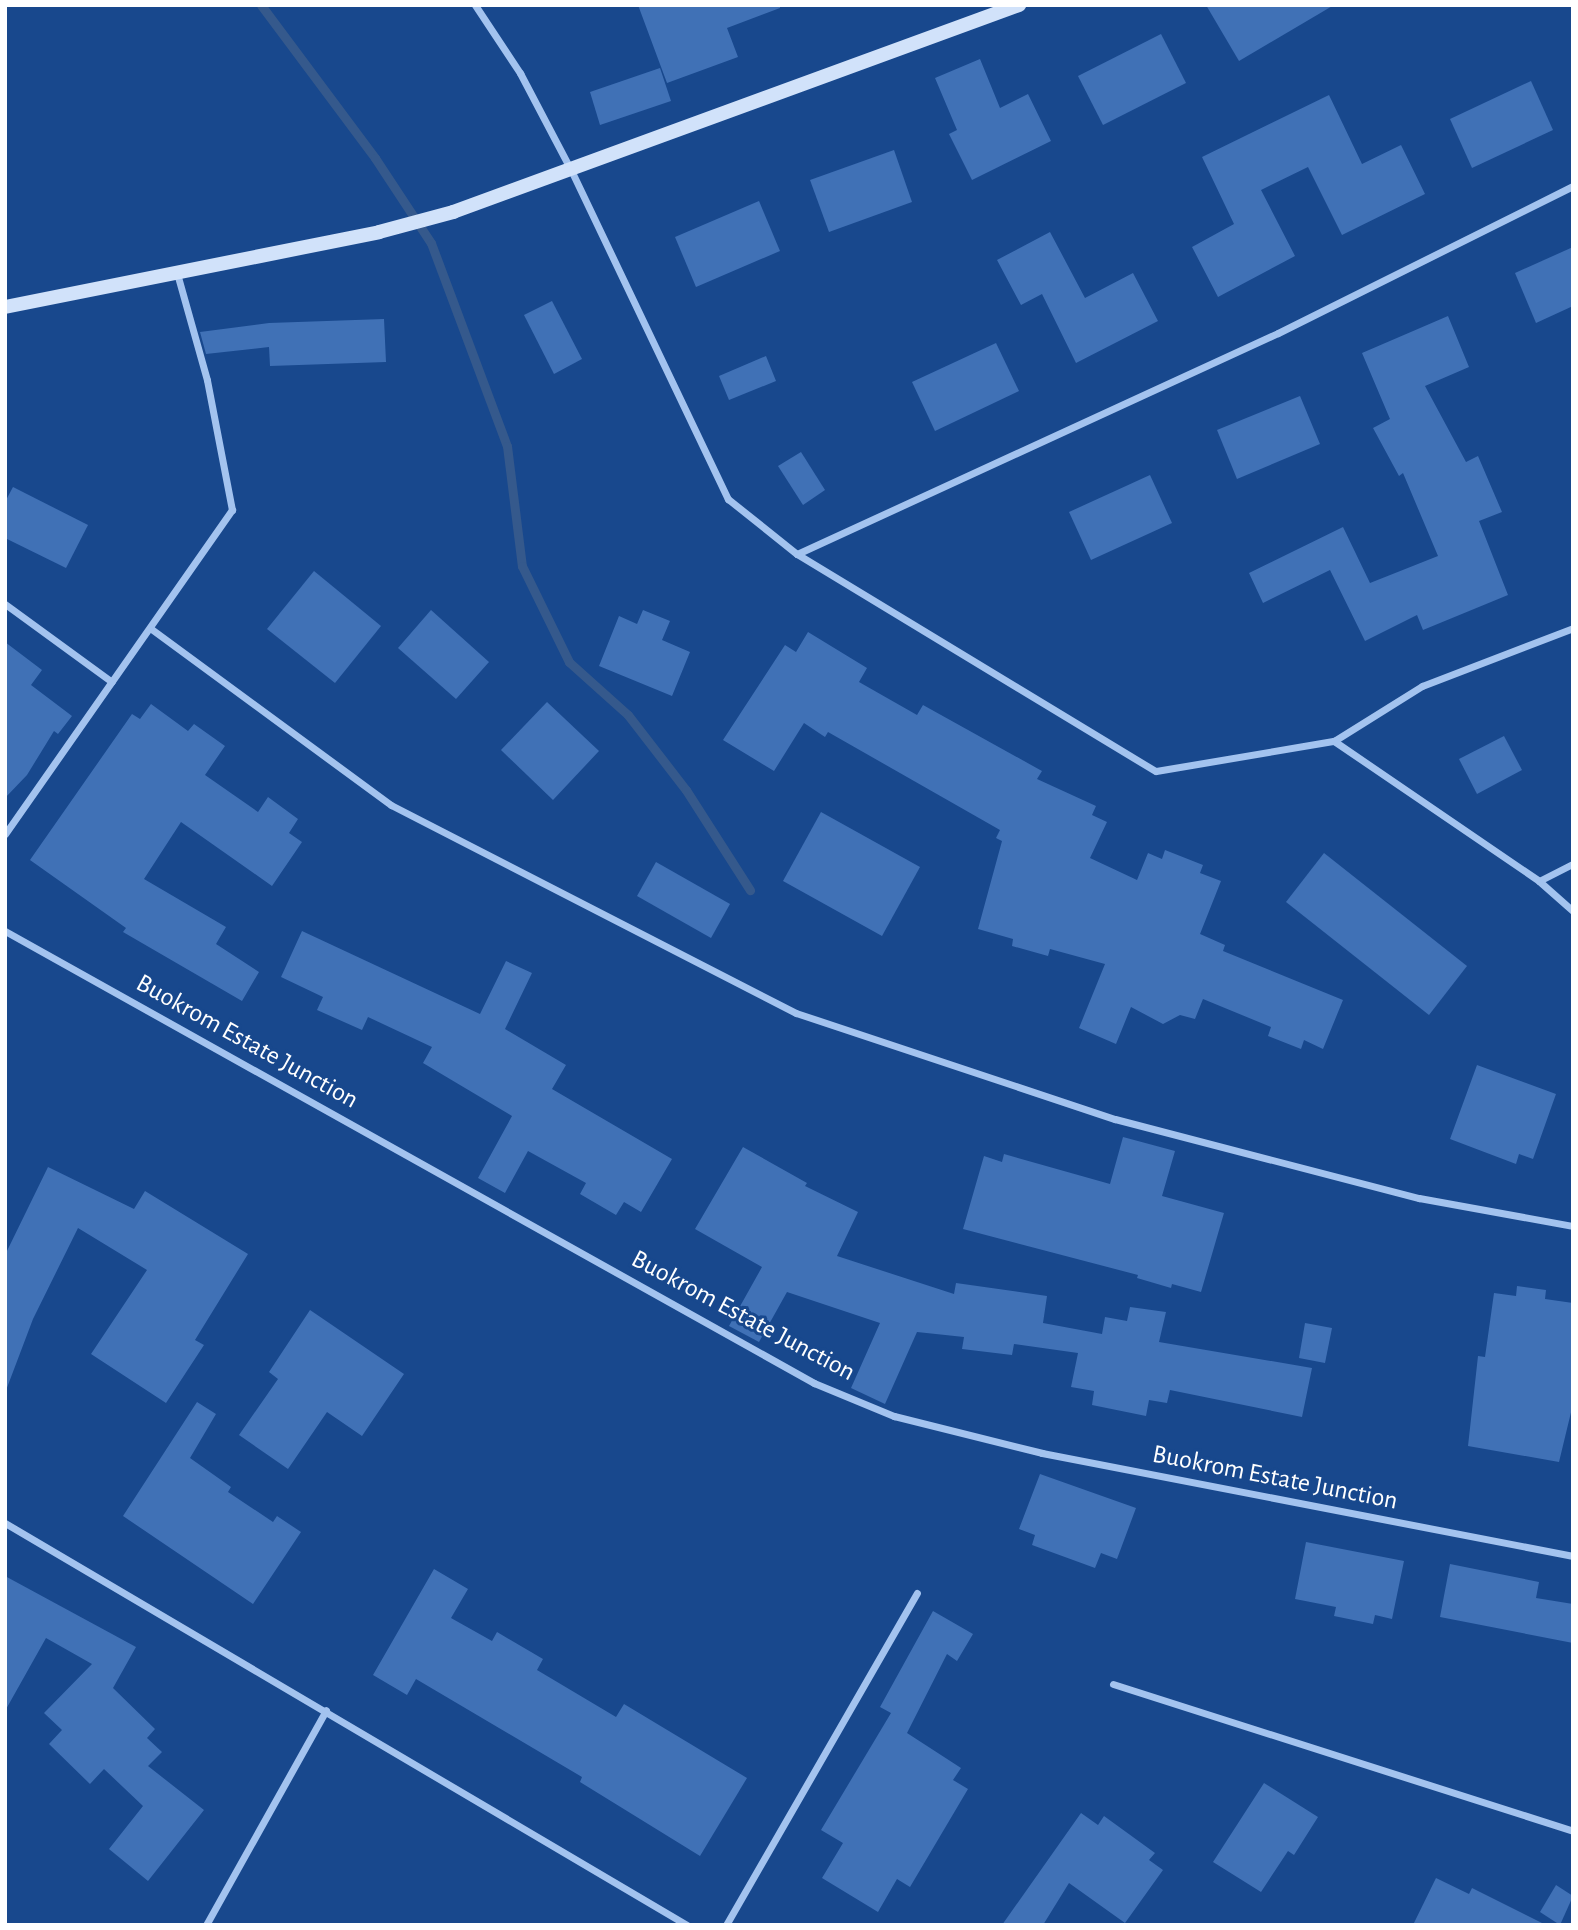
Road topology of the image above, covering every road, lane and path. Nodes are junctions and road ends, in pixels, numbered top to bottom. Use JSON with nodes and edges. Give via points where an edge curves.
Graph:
{"nodes":[{"id":1,"x":475,"y":5,"type":"edge"},
{"id":2,"x":1019,"y":5,"type":"edge"},
{"id":3,"x":571,"y":170,"type":"junction"},
{"id":4,"x":1573,"y":186,"type":"edge"},
{"id":5,"x":177,"y":273,"type":"junction"},
{"id":6,"x":5,"y":307,"type":"edge"},
{"id":7,"x":797,"y":554,"type":"junction"},
{"id":8,"x":5,"y":604,"type":"edge"},
{"id":9,"x":150,"y":628,"type":"junction"},
{"id":10,"x":1573,"y":628,"type":"edge"},
{"id":11,"x":112,"y":682,"type":"junction"},
{"id":12,"x":1334,"y":741,"type":"junction"},
{"id":13,"x":5,"y":834,"type":"edge"},
{"id":14,"x":1573,"y":864,"type":"edge"},
{"id":15,"x":1539,"y":881,"type":"junction"},
{"id":16,"x":1573,"y":911,"type":"edge"},
{"id":17,"x":5,"y":931,"type":"edge"},
{"id":18,"x":1573,"y":1226,"type":"edge"},
{"id":19,"x":5,"y":1523,"type":"edge"},
{"id":20,"x":1573,"y":1556,"type":"edge"},
{"id":21,"x":917,"y":1593,"type":"dead end"},
{"id":22,"x":1113,"y":1684,"type":"dead end"},
{"id":23,"x":326,"y":1710,"type":"junction"},
{"id":24,"x":1573,"y":1831,"type":"edge"},
{"id":25,"x":206,"y":1925,"type":"edge"},
{"id":26,"x":687,"y":1925,"type":"edge"},
{"id":27,"x":726,"y":1925,"type":"edge"}],
"edges":[{"from":1,"to":3,"type":"street","via":[[520,73]]},
{"from":2,"to":3,"type":"street"},
{"from":3,"to":5,"type":"street","via":[[453,212],[379,232]]},
{"from":3,"to":7,"type":"street","via":[[728,499]]},
{"from":4,"to":7,"type":"street","via":[[1278,333]]},
{"from":5,"to":6,"type":"street"},
{"from":5,"to":9,"type":"street","via":[[207,380],[232,510]]},
{"from":7,"to":12,"type":"street","via":[[1156,771]]},
{"from":8,"to":11,"type":"street"},
{"from":9,"to":11,"type":"street"},
{"from":9,"to":18,"type":"street","via":[[391,805],[796,1013],[1115,1119],[1419,1198]]},
{"from":10,"to":12,"type":"street","via":[[1422,685]]},
{"from":11,"to":13,"type":"street"},
{"from":12,"to":15,"type":"street"},
{"from":14,"to":15,"type":"street"},
{"from":15,"to":16,"type":"street"},
{"from":17,"to":20,"type":"street","name":"Buokrom Estate Junction","via":[[814,1384],[894,1416],[1055,1456]]},
{"from":19,"to":23,"type":"street"},
{"from":21,"to":27,"type":"street"},
{"from":22,"to":24,"type":"street"},
{"from":23,"to":25,"type":"street"},
{"from":23,"to":26,"type":"street"}]}
